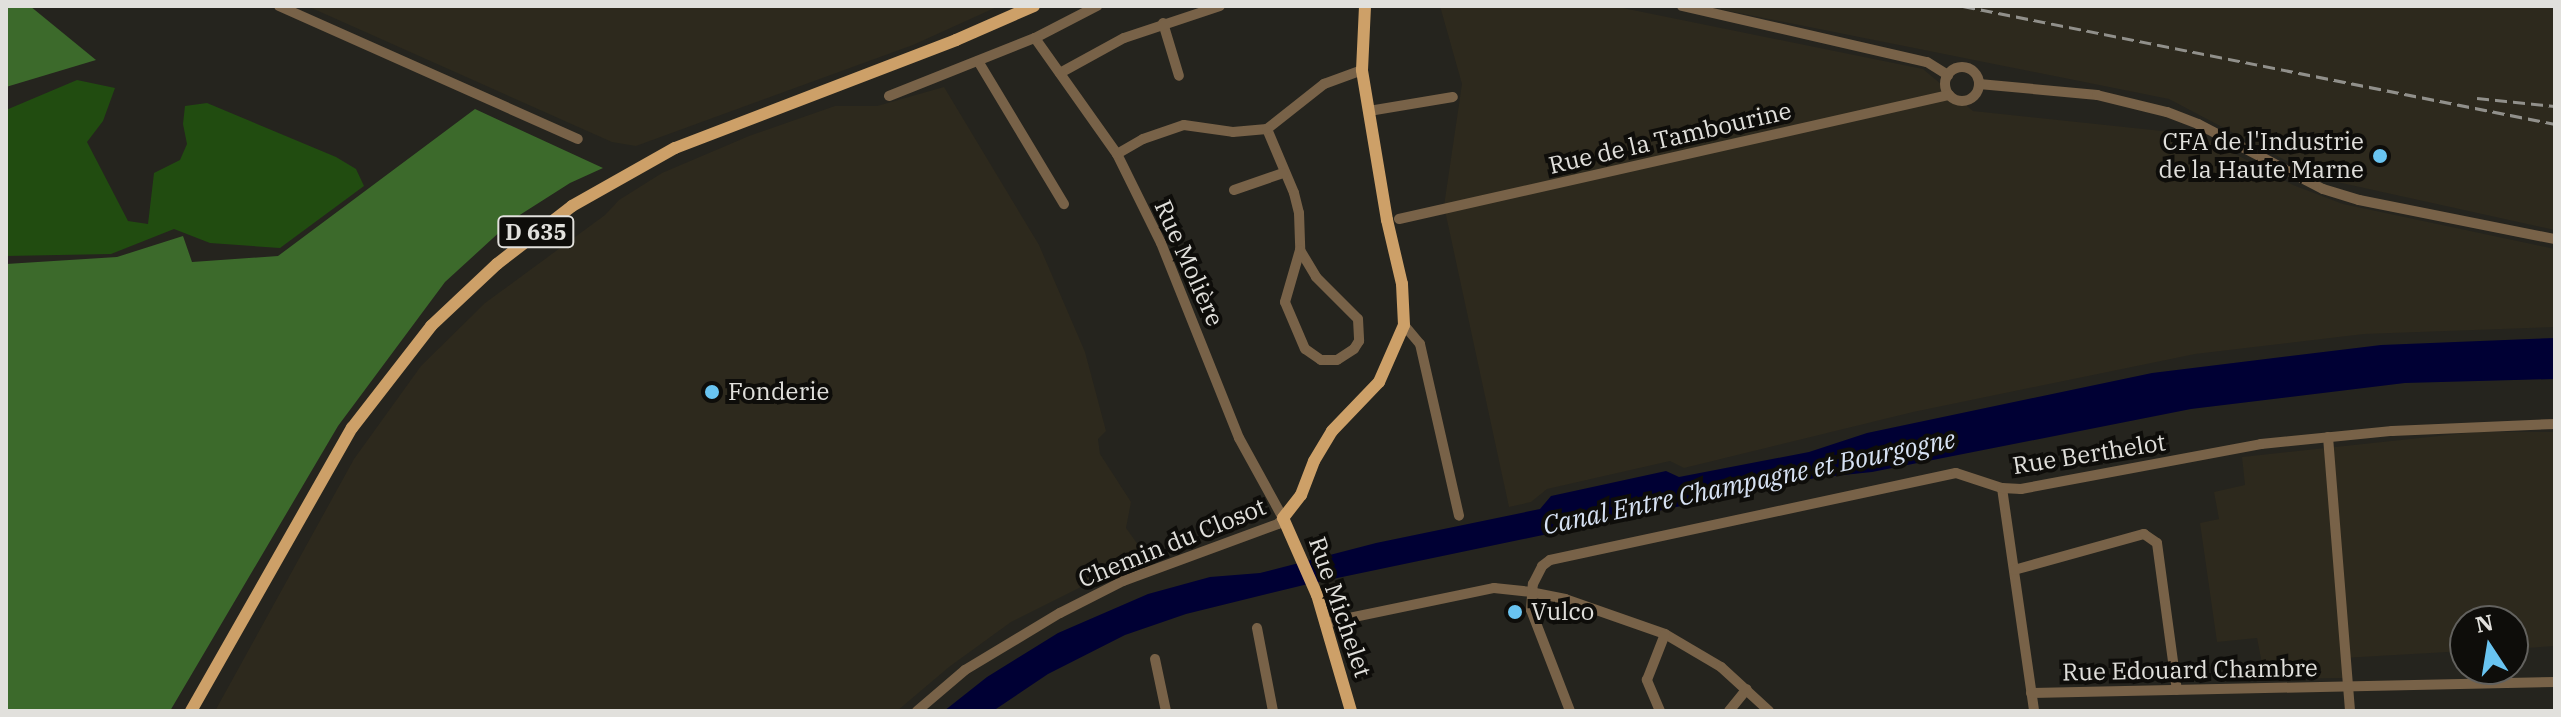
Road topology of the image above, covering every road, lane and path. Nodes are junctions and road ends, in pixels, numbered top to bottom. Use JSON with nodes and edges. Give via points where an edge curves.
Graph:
{"nodes":[{"id":1,"x":279,"y":6,"type":"edge"},
{"id":2,"x":1034,"y":6,"type":"edge"},
{"id":3,"x":1097,"y":6,"type":"edge"},
{"id":4,"x":1220,"y":6,"type":"edge"},
{"id":5,"x":1365,"y":6,"type":"edge"},
{"id":6,"x":1682,"y":6,"type":"edge"},
{"id":7,"x":1163,"y":23,"type":"junction"},
{"id":8,"x":1035,"y":38,"type":"junction"},
{"id":9,"x":978,"y":61,"type":"junction"},
{"id":10,"x":1362,"y":70,"type":"junction"},
{"id":11,"x":1060,"y":73,"type":"junction"},
{"id":12,"x":1948,"y":75,"type":"junction"},
{"id":13,"x":1179,"y":76,"type":"dead end"},
{"id":14,"x":1979,"y":84,"type":"junction"},
{"id":15,"x":1949,"y":95,"type":"junction"},
{"id":16,"x":889,"y":96,"type":"dead end"},
{"id":17,"x":1453,"y":97,"type":"dead end"},
{"id":18,"x":1369,"y":111,"type":"junction"},
{"id":19,"x":1267,"y":129,"type":"junction"},
{"id":20,"x":578,"y":139,"type":"dead end"},
{"id":21,"x":1117,"y":154,"type":"junction"},
{"id":22,"x":1283,"y":173,"type":"junction"},
{"id":23,"x":1234,"y":190,"type":"dead end"},
{"id":24,"x":1064,"y":204,"type":"dead end"},
{"id":25,"x":1399,"y":219,"type":"dead end"},
{"id":26,"x":2555,"y":239,"type":"edge"},
{"id":27,"x":1300,"y":250,"type":"junction"},
{"id":28,"x":1404,"y":325,"type":"junction"},
{"id":29,"x":2555,"y":424,"type":"edge"},
{"id":30,"x":2328,"y":437,"type":"junction"},
{"id":31,"x":2002,"y":488,"type":"junction"},
{"id":32,"x":1459,"y":516,"type":"dead end"},
{"id":33,"x":1283,"y":518,"type":"junction"},
{"id":34,"x":2014,"y":570,"type":"junction"},
{"id":35,"x":1530,"y":592,"type":"junction"},
{"id":36,"x":1325,"y":623,"type":"junction"},
{"id":37,"x":1257,"y":628,"type":"dead end"},
{"id":38,"x":1665,"y":634,"type":"junction"},
{"id":39,"x":1155,"y":659,"type":"dead end"},
{"id":40,"x":2555,"y":682,"type":"edge"},
{"id":41,"x":2348,"y":686,"type":"junction"},
{"id":42,"x":1747,"y":689,"type":"junction"},
{"id":43,"x":2177,"y":690,"type":"junction"},
{"id":44,"x":2031,"y":693,"type":"junction"},
{"id":45,"x":191,"y":711,"type":"edge"},
{"id":46,"x":917,"y":711,"type":"edge"},
{"id":47,"x":1166,"y":711,"type":"edge"},
{"id":48,"x":1273,"y":711,"type":"edge"},
{"id":49,"x":1351,"y":711,"type":"edge"},
{"id":50,"x":1570,"y":711,"type":"edge"},
{"id":51,"x":1660,"y":711,"type":"edge"},
{"id":52,"x":1729,"y":711,"type":"edge"},
{"id":53,"x":1769,"y":711,"type":"edge"},
{"id":54,"x":2034,"y":711,"type":"edge"},
{"id":55,"x":2350,"y":711,"type":"edge"}],
"edges":[{"from":1,"to":20,"type":"street"},
{"from":2,"to":45,"type":"main road","number":"D 635","via":[[675,148],[572,206],[497,264],[431,326],[352,428]]},
{"from":3,"to":8,"type":"street"},
{"from":4,"to":7,"type":"street"},
{"from":5,"to":10,"type":"main road"},
{"from":6,"to":12,"type":"street","via":[[1927,62]]},
{"from":7,"to":11,"type":"street","via":[[1093,52]]},
{"from":7,"to":13,"type":"street"},
{"from":8,"to":9,"type":"street"},
{"from":8,"to":11,"type":"street","name":"Rue Molière"},
{"from":9,"to":16,"type":"street"},
{"from":9,"to":24,"type":"street"},
{"from":10,"to":18,"type":"main road"},
{"from":10,"to":19,"type":"street","via":[[1324,84]]},
{"from":11,"to":21,"type":"street","name":"Rue Molière"},
{"from":12,"to":14,"type":"street","via":[[1967,68]]},
{"from":12,"to":15,"type":"street"},
{"from":14,"to":15,"type":"street","via":[[1968,100]]},
{"from":14,"to":26,"type":"street","via":[[2097,95],[2167,112],[2323,189]]},
{"from":15,"to":25,"type":"street","name":"Rue de la Tambourine"},
{"from":17,"to":18,"type":"street"},
{"from":18,"to":28,"type":"main road","via":[[1402,284]]},
{"from":19,"to":21,"type":"street","via":[[1233,132],[1184,125]]},
{"from":19,"to":22,"type":"street"},
{"from":21,"to":33,"type":"street","name":"Rue Molière","via":[[1161,243],[1239,438]]},
{"from":22,"to":23,"type":"street"},
{"from":22,"to":27,"type":"street","via":[[1299,213]]},
{"from":27,"to":27,"type":"street","via":[[1316,277],[1358,319],[1359,341],[1337,360],[1321,360],[1305,349],[1285,302]]},
{"from":28,"to":32,"type":"street","via":[[1420,344]]},
{"from":28,"to":33,"type":"main road","via":[[1379,382],[1332,431],[1301,495]]},
{"from":29,"to":30,"type":"street","name":"Rue Berthelot"},
{"from":30,"to":31,"type":"street","name":"Rue Berthelot"},
{"from":30,"to":41,"type":"street"},
{"from":31,"to":34,"type":"street"},
{"from":31,"to":35,"type":"street","name":"Rue Berthelot","via":[[1956,473],[1712,524],[1550,560]]},
{"from":33,"to":36,"type":"main road","name":"Rue Michelet"},
{"from":33,"to":46,"type":"street","name":"Chemin du Closot","via":[[1123,581],[1060,613],[965,670]]},
{"from":34,"to":43,"type":"street","via":[[2144,534],[2157,543]]},
{"from":34,"to":44,"type":"street"},
{"from":35,"to":36,"type":"street","via":[[1494,588]]},
{"from":35,"to":38,"type":"street"},
{"from":35,"to":50,"type":"street","via":[[1531,610]]},
{"from":36,"to":49,"type":"main road","name":"Rue Michelet"},
{"from":37,"to":48,"type":"street"},
{"from":38,"to":42,"type":"street","via":[[1714,662]]},
{"from":38,"to":51,"type":"street","via":[[1647,680]]},
{"from":39,"to":47,"type":"street"},
{"from":40,"to":41,"type":"street","name":"Rue Edouard Chambre"},
{"from":41,"to":43,"type":"street","name":"Rue Edouard Chambre"},
{"from":41,"to":55,"type":"street"},
{"from":42,"to":52,"type":"street"},
{"from":42,"to":53,"type":"street"},
{"from":43,"to":44,"type":"street","name":"Rue Edouard Chambre"},
{"from":44,"to":54,"type":"street"}]}
